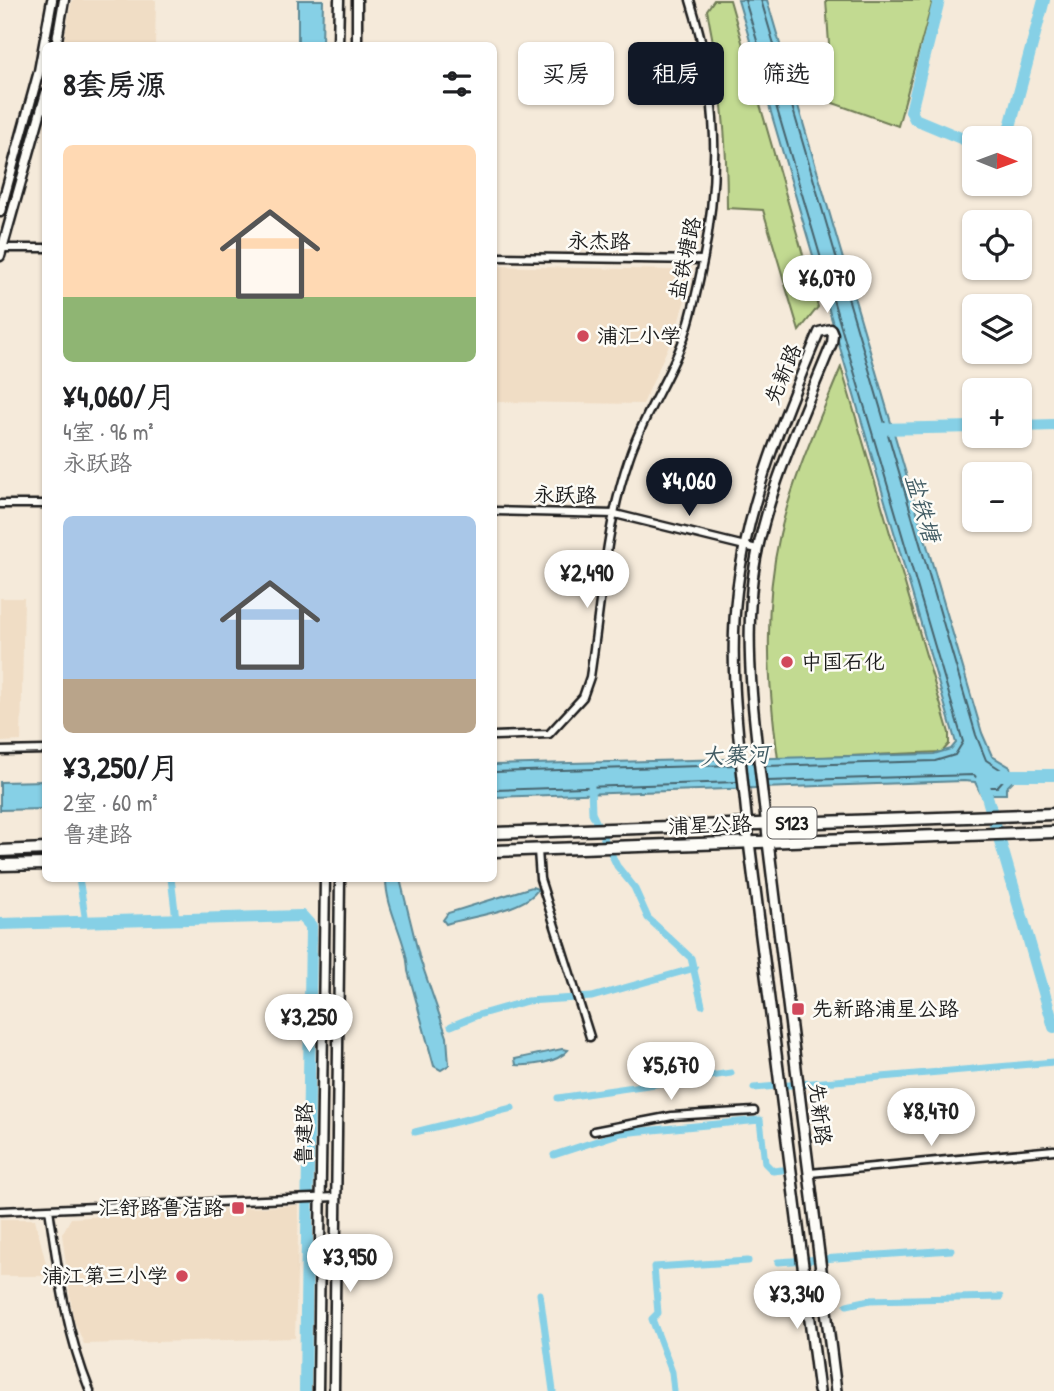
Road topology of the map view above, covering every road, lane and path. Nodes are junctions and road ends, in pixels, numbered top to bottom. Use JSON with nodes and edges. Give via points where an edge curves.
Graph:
{"nodes":[{"id":1,"x":52,"y":0,"type":"edge"},
{"id":2,"x":64,"y":0,"type":"edge"},
{"id":3,"x":339,"y":0,"type":"edge"},
{"id":4,"x":357,"y":0,"type":"edge"},
{"id":5,"x":690,"y":0,"type":"edge"},
{"id":6,"x":44,"y":42,"type":"edge"},
{"id":7,"x":57,"y":42,"type":"edge"},
{"id":8,"x":338,"y":42,"type":"edge"},
{"id":9,"x":356,"y":42,"type":"edge"},
{"id":10,"x":42,"y":51,"type":"edge"},
{"id":11,"x":42,"y":107,"type":"edge"},
{"id":12,"x":0,"y":212,"type":"edge"},
{"id":13,"x":42,"y":248,"type":"edge"},
{"id":14,"x":1,"y":251,"type":"edge"},
{"id":15,"x":497,"y":257,"type":"edge"},
{"id":16,"x":703,"y":260,"type":"junction"},
{"id":17,"x":0,"y":503,"type":"edge"},
{"id":18,"x":42,"y":504,"type":"edge"},
{"id":19,"x":497,"y":511,"type":"edge"},
{"id":20,"x":615,"y":514,"type":"junction"},
{"id":21,"x":744,"y":546,"type":"junction"},
{"id":22,"x":757,"y":549,"type":"junction"},
{"id":23,"x":497,"y":736,"type":"edge"},
{"id":24,"x":42,"y":750,"type":"edge"},
{"id":25,"x":0,"y":751,"type":"edge"},
{"id":26,"x":1054,"y":814,"type":"edge"},
{"id":27,"x":747,"y":824,"type":"junction"},
{"id":28,"x":766,"y":824,"type":"junction"},
{"id":29,"x":1054,"y":832,"type":"edge"},
{"id":30,"x":497,"y":833,"type":"edge"},
{"id":31,"x":748,"y":842,"type":"junction"},
{"id":32,"x":768,"y":842,"type":"junction"},
{"id":33,"x":42,"y":849,"type":"edge"},
{"id":34,"x":538,"y":850,"type":"junction"},
{"id":35,"x":0,"y":851,"type":"edge"},
{"id":36,"x":497,"y":851,"type":"edge"},
{"id":37,"x":42,"y":864,"type":"edge"},
{"id":38,"x":0,"y":865,"type":"edge"},
{"id":39,"x":325,"y":882,"type":"edge"},
{"id":40,"x":340,"y":882,"type":"edge"},
{"id":41,"x":590,"y":1037,"type":"dead end"},
{"id":42,"x":754,"y":1111,"type":"dead end"},
{"id":43,"x":594,"y":1131,"type":"dead end"},
{"id":44,"x":1054,"y":1150,"type":"edge"},
{"id":45,"x":810,"y":1173,"type":"junction"},
{"id":46,"x":321,"y":1197,"type":"junction"},
{"id":47,"x":336,"y":1197,"type":"junction"},
{"id":48,"x":49,"y":1209,"type":"junction"},
{"id":49,"x":0,"y":1211,"type":"edge"},
{"id":50,"x":90,"y":1391,"type":"edge"},
{"id":51,"x":318,"y":1391,"type":"edge"},
{"id":52,"x":334,"y":1391,"type":"edge"},
{"id":53,"x":819,"y":1391,"type":"edge"},
{"id":54,"x":836,"y":1391,"type":"edge"}],
"edges":[{"from":1,"to":6,"type":"street"},
{"from":2,"to":7,"type":"street"},
{"from":3,"to":8,"type":"street"},
{"from":4,"to":9,"type":"street"},
{"from":5,"to":16,"type":"street","name":"盐铁塘路","via":[[708,71],[715,125],[712,216]]},
{"from":10,"to":12,"type":"street"},
{"from":11,"to":14,"type":"street"},
{"from":13,"to":14,"type":"street"},
{"from":15,"to":16,"type":"street","name":"永杰路"},
{"from":16,"to":20,"type":"street","name":"盐铁塘路","via":[[682,342],[629,459]]},
{"from":17,"to":18,"type":"street"},
{"from":19,"to":20,"type":"street","name":"永跃路"},
{"from":20,"to":21,"type":"street","name":"永跃路"},
{"from":20,"to":23,"type":"street","name":"盐铁塘路","via":[[583,697],[548,734]]},
{"from":21,"to":22,"type":"street","name":"永跃路"},
{"from":21,"to":22,"type":"street","name":"先新路","via":[[778,431],[819,332],[831,330],[832,343],[790,446]]},
{"from":21,"to":27,"type":"street","name":"先新路","via":[[735,641]]},
{"from":22,"to":28,"type":"street","name":"先新路","via":[[749,641]]},
{"from":24,"to":25,"type":"street"},
{"from":26,"to":28,"type":"main road","name":"浦星公路","number":"S123"},
{"from":27,"to":28,"type":"main road","name":"浦星公路","number":"S123"},
{"from":27,"to":30,"type":"main road","name":"浦星公路","number":"S123"},
{"from":27,"to":31,"type":"street","name":"先新路"},
{"from":28,"to":32,"type":"street","name":"先新路"},
{"from":29,"to":32,"type":"main road","name":"浦星公路","number":"S123"},
{"from":31,"to":32,"type":"main road","name":"浦星公路","number":"S123"},
{"from":31,"to":34,"type":"main road","name":"浦星公路","number":"S123"},
{"from":31,"to":53,"type":"main road","name":"先新路"},
{"from":32,"to":45,"type":"main road","name":"先新路"},
{"from":33,"to":35,"type":"main road"},
{"from":34,"to":36,"type":"main road","name":"浦星公路","number":"S123"},
{"from":34,"to":41,"type":"street","via":[[540,879]]},
{"from":37,"to":38,"type":"main road"},
{"from":39,"to":46,"type":"street","name":"鲁建路"},
{"from":40,"to":47,"type":"street","name":"鲁建路"},
{"from":42,"to":43,"type":"street","via":[[672,1116]]},
{"from":44,"to":45,"type":"street"},
{"from":45,"to":54,"type":"main road","name":"先新路"},
{"from":46,"to":47,"type":"street"},
{"from":46,"to":48,"type":"street"},
{"from":46,"to":51,"type":"street","name":"鲁建路"},
{"from":47,"to":52,"type":"street","name":"鲁建路"},
{"from":48,"to":49,"type":"street"},
{"from":48,"to":50,"type":"street","via":[[66,1315]]}]}
